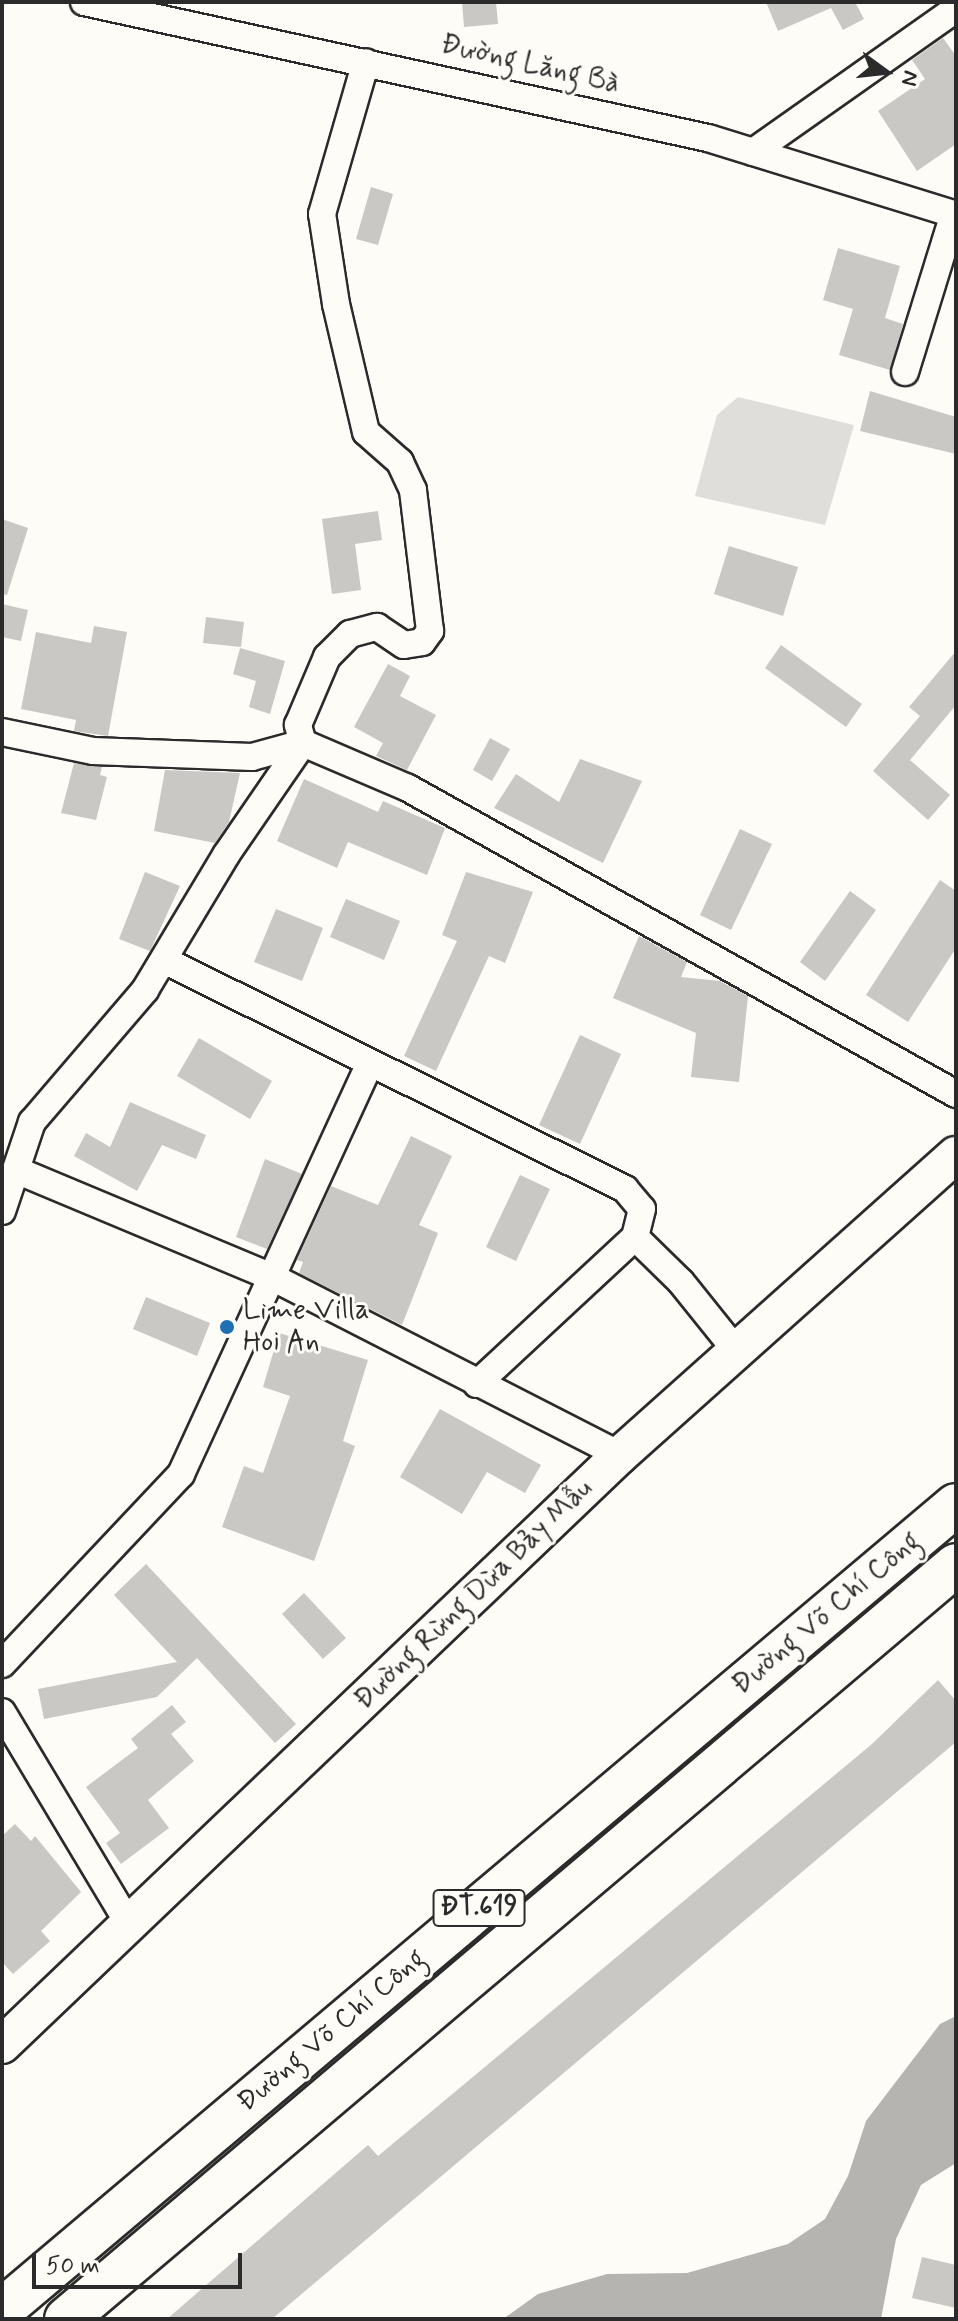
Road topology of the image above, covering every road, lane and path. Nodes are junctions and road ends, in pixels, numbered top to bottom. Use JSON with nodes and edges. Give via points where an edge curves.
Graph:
{"nodes":[{"id":1,"x":84,"y":2,"type":"edge"},
{"id":2,"x":956,"y":9,"type":"edge"},
{"id":3,"x":366,"y":62,"type":"junction"},
{"id":4,"x":753,"y":152,"type":"junction"},
{"id":5,"x":955,"y":214,"type":"edge"},
{"id":6,"x":905,"y":372,"type":"dead end"},
{"id":7,"x":2,"y":732,"type":"edge"},
{"id":8,"x":303,"y":743,"type":"junction"},
{"id":9,"x":164,"y":960,"type":"junction"},
{"id":10,"x":370,"y":1063,"type":"junction"},
{"id":11,"x":956,"y":1094,"type":"edge"},
{"id":12,"x":956,"y":1155,"type":"edge"},
{"id":13,"x":16,"y":1170,"type":"junction"},
{"id":14,"x":2,"y":1211,"type":"edge"},
{"id":15,"x":635,"y":1237,"type":"junction"},
{"id":16,"x":274,"y":1278,"type":"junction"},
{"id":17,"x":737,"y":1352,"type":"junction"},
{"id":18,"x":477,"y":1384,"type":"junction"},
{"id":19,"x":620,"y":1455,"type":"junction"},
{"id":20,"x":956,"y":1505,"type":"edge"},
{"id":21,"x":915,"y":1540,"type":"junction"},
{"id":22,"x":949,"y":1570,"type":"edge"},
{"id":23,"x":2,"y":1664,"type":"edge"},
{"id":24,"x":2,"y":1712,"type":"edge"},
{"id":25,"x":129,"y":1924,"type":"junction"},
{"id":26,"x":2,"y":2045,"type":"edge"},
{"id":27,"x":2,"y":2310,"type":"edge"},
{"id":28,"x":66,"y":2319,"type":"edge"}],
"edges":[{"from":1,"to":3,"type":"street","name":"Đường Lăng Bà"},
{"from":2,"to":4,"type":"street"},
{"from":3,"to":4,"type":"street","name":"Đường Lăng Bà"},
{"from":3,"to":8,"type":"street","via":[[322,214],[336,304],[366,432],[400,462],[413,490],[430,631],[422,642],[404,645],[377,627],[350,634],[327,657],[303,711],[298,725]]},
{"from":4,"to":5,"type":"street","name":"Đường Lăng Bà"},
{"from":5,"to":6,"type":"street"},
{"from":7,"to":8,"type":"street","via":[[93,751],[252,757]]},
{"from":8,"to":9,"type":"street","via":[[226,855]]},
{"from":8,"to":11,"type":"street","via":[[408,788]]},
{"from":9,"to":10,"type":"street"},
{"from":9,"to":13,"type":"street","via":[[145,990],[32,1122]]},
{"from":10,"to":15,"type":"street","via":[[625,1189],[642,1209]]},
{"from":10,"to":16,"type":"street"},
{"from":12,"to":17,"type":"street","name":"Đường Rừng Dừa Bảy Mẫu"},
{"from":13,"to":14,"type":"street"},
{"from":13,"to":16,"type":"street"},
{"from":15,"to":17,"type":"street","via":[[681,1282]]},
{"from":15,"to":18,"type":"street"},
{"from":16,"to":18,"type":"street"},
{"from":16,"to":23,"type":"street","via":[[181,1474]]},
{"from":17,"to":19,"type":"street","name":"Đường Rừng Dừa Bảy Mẫu"},
{"from":18,"to":19,"type":"street"},
{"from":19,"to":25,"type":"street","name":"Đường Rừng Dừa Bảy Mẫu"},
{"from":20,"to":21,"type":"main road","name":"Đường Võ Chí Công","number":"ĐT.619"},
{"from":21,"to":22,"type":"street"},
{"from":21,"to":27,"type":"main road","name":"Đường Võ Chí Công","number":"ĐT.619"},
{"from":22,"to":28,"type":"main road","name":"Đường Võ Chí Công","number":"ĐT.619"},
{"from":24,"to":25,"type":"street"},
{"from":25,"to":26,"type":"street","name":"Đường Rừng Dừa Bảy Mẫu"}]}
